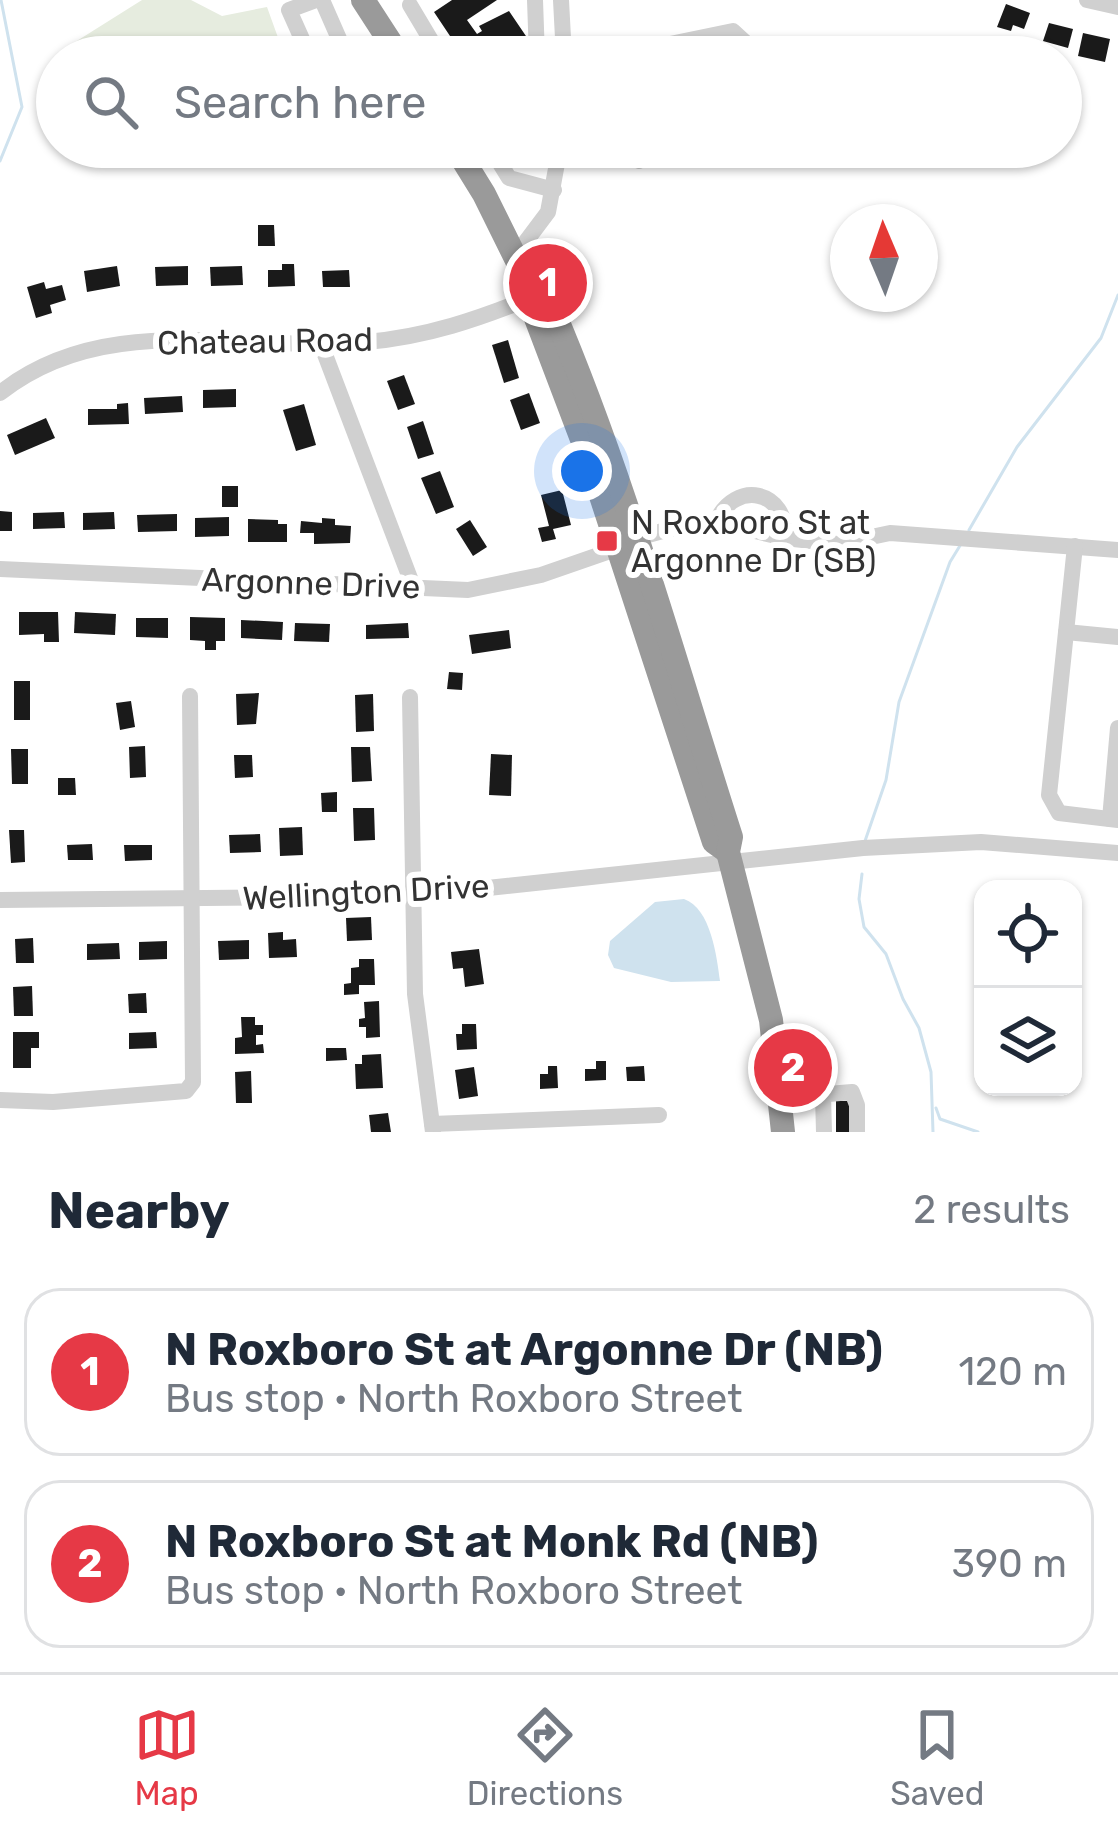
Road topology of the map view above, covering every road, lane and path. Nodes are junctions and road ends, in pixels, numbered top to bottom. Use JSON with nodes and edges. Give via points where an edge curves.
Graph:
{"nodes":[{"id":1,"x":319,"y":0,"type":"edge"},
{"id":2,"x":363,"y":0,"type":"edge"},
{"id":3,"x":535,"y":0,"type":"edge"},
{"id":4,"x":561,"y":0,"type":"edge"},
{"id":5,"x":1087,"y":0,"type":"edge"},
{"id":6,"x":414,"y":3,"type":"edge"},
{"id":7,"x":1118,"y":7,"type":"edge"},
{"id":8,"x":379,"y":25,"type":"junction"},
{"id":9,"x":301,"y":36,"type":"edge"},
{"id":10,"x":337,"y":36,"type":"edge"},
{"id":11,"x":386,"y":36,"type":"edge"},
{"id":12,"x":430,"y":36,"type":"edge"},
{"id":13,"x":536,"y":36,"type":"edge"},
{"id":14,"x":563,"y":36,"type":"edge"},
{"id":15,"x":467,"y":168,"type":"edge"},
{"id":16,"x":503,"y":168,"type":"edge"},
{"id":17,"x":558,"y":168,"type":"edge"},
{"id":18,"x":509,"y":178,"type":"junction"},
{"id":19,"x":554,"y":190,"type":"junction"},
{"id":20,"x":490,"y":207,"type":"junction"},
{"id":21,"x":515,"y":256,"type":"junction"},
{"id":22,"x":536,"y":300,"type":"junction"},
{"id":23,"x":321,"y":344,"type":"junction"},
{"id":24,"x":0,"y":393,"type":"edge"},
{"id":25,"x":716,"y":522,"type":"junction"},
{"id":26,"x":785,"y":538,"type":"junction"},
{"id":27,"x":626,"y":544,"type":"junction"},
{"id":28,"x":1075,"y":546,"type":"junction"},
{"id":29,"x":1118,"y":550,"type":"edge"},
{"id":30,"x":0,"y":569,"type":"edge"},
{"id":31,"x":413,"y":586,"type":"junction"},
{"id":32,"x":1066,"y":632,"type":"junction"},
{"id":33,"x":1118,"y":637,"type":"edge"},
{"id":34,"x":190,"y":696,"type":"dead end"},
{"id":35,"x":410,"y":697,"type":"dead end"},
{"id":36,"x":1118,"y":728,"type":"edge"},
{"id":37,"x":1114,"y":819,"type":"edge"},
{"id":38,"x":1118,"y":853,"type":"edge"},
{"id":39,"x":729,"y":858,"type":"junction"},
{"id":40,"x":413,"y":896,"type":"junction"},
{"id":41,"x":193,"y":898,"type":"junction"},
{"id":42,"x":0,"y":900,"type":"edge"},
{"id":43,"x":823,"y":1095,"type":"junction"},
{"id":44,"x":781,"y":1098,"type":"junction"},
{"id":45,"x":0,"y":1100,"type":"edge"},
{"id":46,"x":659,"y":1115,"type":"dead end"},
{"id":47,"x":432,"y":1128,"type":"edge"},
{"id":48,"x":783,"y":1132,"type":"edge"},
{"id":49,"x":824,"y":1132,"type":"edge"},
{"id":50,"x":857,"y":1132,"type":"edge"}],
"edges":[{"from":1,"to":9,"type":"street","via":[[289,10]]},
{"from":1,"to":10,"type":"street"},
{"from":2,"to":8,"type":"highway"},
{"from":3,"to":13,"type":"street"},
{"from":4,"to":14,"type":"street"},
{"from":5,"to":7,"type":"street"},
{"from":6,"to":8,"type":"street"},
{"from":6,"to":12,"type":"street"},
{"from":8,"to":11,"type":"highway"},
{"from":15,"to":20,"type":"highway"},
{"from":16,"to":18,"type":"street"},
{"from":17,"to":19,"type":"street"},
{"from":18,"to":19,"type":"street"},
{"from":18,"to":20,"type":"street"},
{"from":19,"to":21,"type":"street","via":[[542,223]]},
{"from":20,"to":21,"type":"highway"},
{"from":21,"to":22,"type":"highway"},
{"from":22,"to":23,"type":"street","name":"Chateau Road","via":[[429,333]]},
{"from":22,"to":27,"type":"highway","via":[[534,313]]},
{"from":22,"to":27,"type":"highway","via":[[552,308],[560,325]]},
{"from":23,"to":24,"type":"street","name":"Chateau Road","via":[[105,345],[42,365]]},
{"from":23,"to":31,"type":"street"},
{"from":25,"to":26,"type":"street"},
{"from":25,"to":26,"type":"street","via":[[738,496],[760,496],[776,503]]},
{"from":25,"to":27,"type":"street","name":"Argonne Drive"},
{"from":26,"to":28,"type":"street","via":[[838,544],[890,533]]},
{"from":27,"to":31,"type":"street","name":"Argonne Drive","via":[[499,586]]},
{"from":27,"to":39,"type":"highway","via":[[714,842]]},
{"from":27,"to":39,"type":"highway","via":[[657,634],[668,639],[730,837]]},
{"from":28,"to":29,"type":"street"},
{"from":28,"to":32,"type":"street"},
{"from":30,"to":31,"type":"street","name":"Argonne Drive"},
{"from":32,"to":33,"type":"street"},
{"from":32,"to":37,"type":"street","via":[[1049,795],[1060,813]]},
{"from":34,"to":41,"type":"street"},
{"from":35,"to":40,"type":"street"},
{"from":36,"to":37,"type":"street"},
{"from":38,"to":39,"type":"street","name":"Wellington Drive","via":[[981,842]]},
{"from":39,"to":40,"type":"street","name":"Wellington Drive"},
{"from":39,"to":44,"type":"highway","via":[[767,995]]},
{"from":40,"to":41,"type":"street","name":"Wellington Drive"},
{"from":40,"to":47,"type":"street","via":[[418,1035]]},
{"from":41,"to":42,"type":"street","name":"Wellington Drive"},
{"from":41,"to":45,"type":"street","via":[[194,1072],[186,1091]]},
{"from":43,"to":44,"type":"street"},
{"from":43,"to":49,"type":"street"},
{"from":43,"to":50,"type":"street","via":[[852,1092]]},
{"from":44,"to":48,"type":"highway"},
{"from":46,"to":47,"type":"street"}]}
